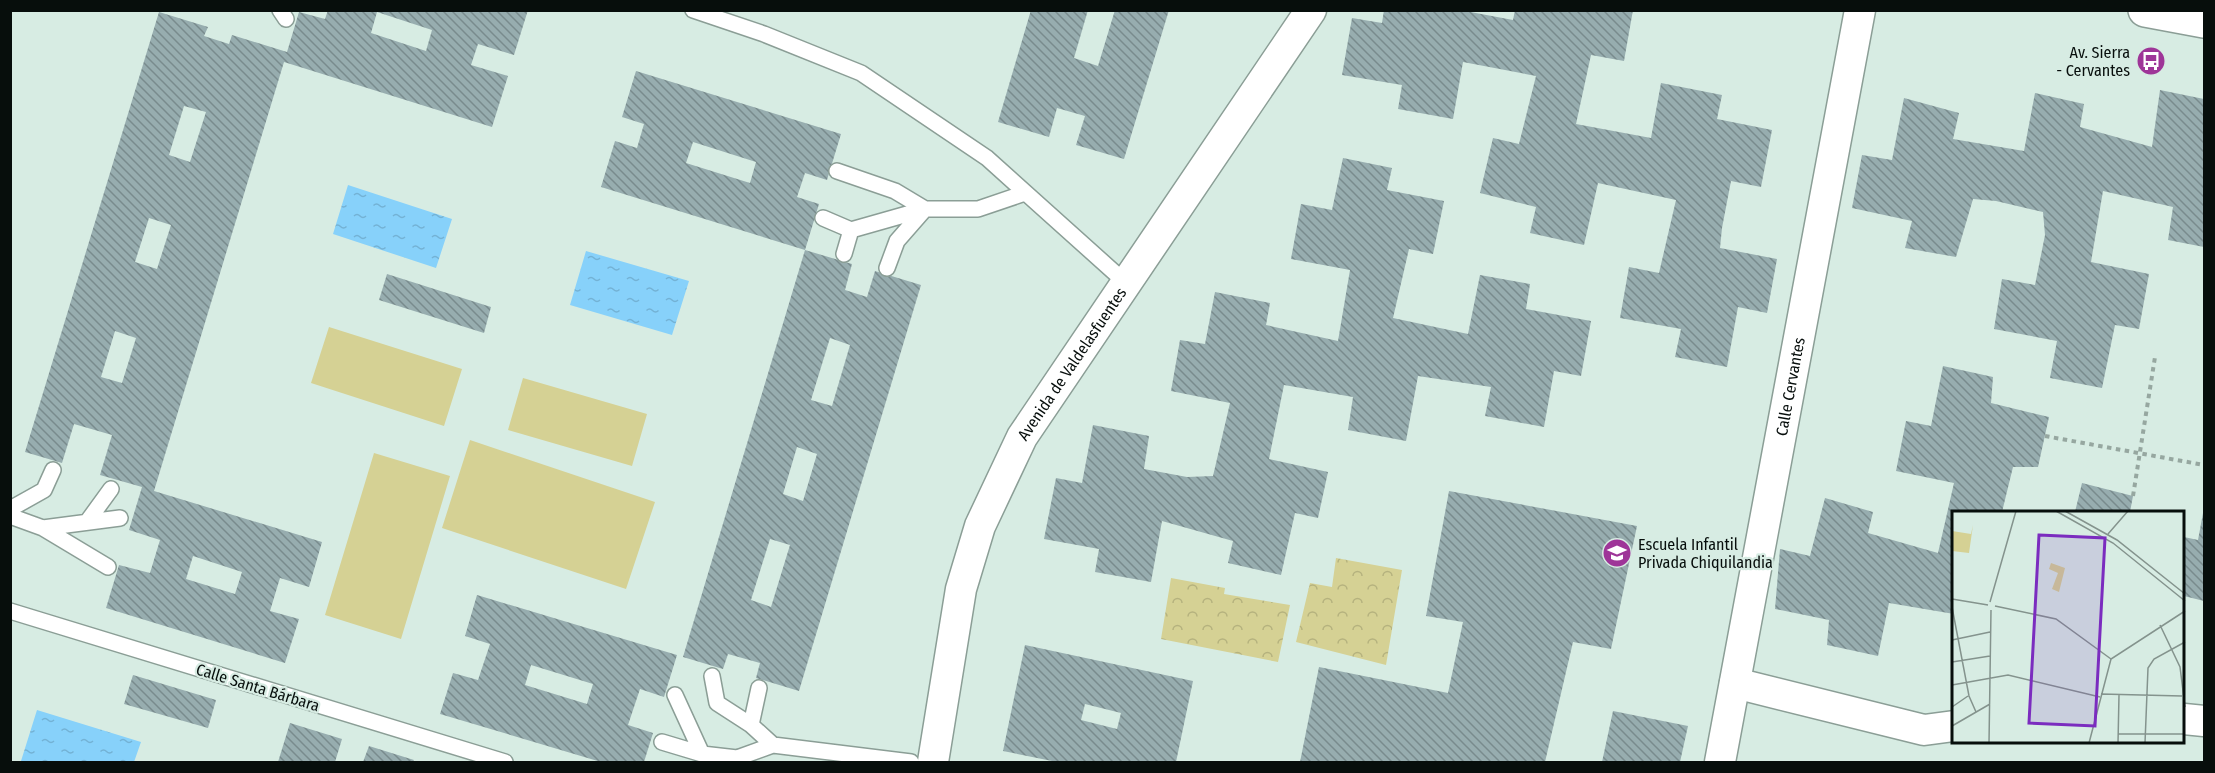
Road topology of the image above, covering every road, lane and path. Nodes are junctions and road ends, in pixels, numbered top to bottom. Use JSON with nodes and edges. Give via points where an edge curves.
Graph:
{"nodes":[{"id":1,"x":1311,"y":10,"type":"edge"},
{"id":2,"x":1860,"y":10,"type":"edge"},
{"id":3,"x":2145,"y":10,"type":"edge"},
{"id":4,"x":701,"y":12,"type":"edge"},
{"id":5,"x":2205,"y":21,"type":"edge"},
{"id":6,"x":837,"y":171,"type":"dead end"},
{"id":7,"x":1025,"y":193,"type":"junction"},
{"id":8,"x":926,"y":209,"type":"junction"},
{"id":9,"x":823,"y":218,"type":"dead end"},
{"id":10,"x":851,"y":230,"type":"junction"},
{"id":11,"x":844,"y":254,"type":"dead end"},
{"id":12,"x":887,"y":267,"type":"dead end"},
{"id":13,"x":1125,"y":282,"type":"junction"},
{"id":14,"x":2155,"y":357,"type":"dead end"},
{"id":15,"x":2045,"y":436,"type":"dead end"},
{"id":16,"x":2205,"y":465,"type":"edge"},
{"id":17,"x":53,"y":470,"type":"dead end"},
{"id":18,"x":111,"y":489,"type":"dead end"},
{"id":19,"x":2133,"y":496,"type":"dead end"},
{"id":20,"x":10,"y":509,"type":"edge"},
{"id":21,"x":10,"y":516,"type":"edge"},
{"id":22,"x":120,"y":518,"type":"dead end"},
{"id":23,"x":87,"y":522,"type":"junction"},
{"id":24,"x":43,"y":528,"type":"junction"},
{"id":25,"x":108,"y":567,"type":"dead end"},
{"id":26,"x":10,"y":611,"type":"edge"},
{"id":27,"x":712,"y":676,"type":"dead end"},
{"id":28,"x":1735,"y":683,"type":"junction"},
{"id":29,"x":759,"y":688,"type":"dead end"},
{"id":30,"x":675,"y":695,"type":"dead end"},
{"id":31,"x":2185,"y":718,"type":"edge"},
{"id":32,"x":2205,"y":721,"type":"edge"},
{"id":33,"x":751,"y":725,"type":"junction"},
{"id":34,"x":1952,"y":726,"type":"edge"},
{"id":35,"x":662,"y":742,"type":"dead end"},
{"id":36,"x":773,"y":745,"type":"junction"},
{"id":37,"x":702,"y":754,"type":"junction"},
{"id":38,"x":505,"y":762,"type":"edge"},
{"id":39,"x":911,"y":762,"type":"edge"},
{"id":40,"x":933,"y":762,"type":"edge"},
{"id":41,"x":1720,"y":762,"type":"edge"}],
"edges":[{"from":1,"to":13,"type":"street","name":"Avenida de Valdelasfuentes"},
{"from":2,"to":28,"type":"street","name":"Calle Cervantes"},
{"from":3,"to":5,"type":"street"},
{"from":4,"to":7,"type":"lane","via":[[861,73],[987,159]]},
{"from":6,"to":8,"type":"lane","via":[[895,191]]},
{"from":7,"to":8,"type":"lane","via":[[978,209]]},
{"from":7,"to":13,"type":"lane"},
{"from":8,"to":10,"type":"lane"},
{"from":8,"to":12,"type":"lane","via":[[897,241]]},
{"from":9,"to":10,"type":"lane"},
{"from":10,"to":11,"type":"lane"},
{"from":13,"to":40,"type":"street","name":"Avenida de Valdelasfuentes","via":[[1022,437],[980,526],[961,589]]},
{"from":14,"to":19,"type":"path"},
{"from":15,"to":16,"type":"path"},
{"from":17,"to":20,"type":"lane","via":[[44,490]]},
{"from":18,"to":23,"type":"lane"},
{"from":21,"to":24,"type":"lane"},
{"from":22,"to":23,"type":"lane"},
{"from":23,"to":24,"type":"lane"},
{"from":24,"to":25,"type":"lane"},
{"from":26,"to":38,"type":"lane","name":"Calle Santa Bárbara"},
{"from":27,"to":33,"type":"lane","via":[[717,703]]},
{"from":28,"to":34,"type":"street","via":[[1924,730]]},
{"from":28,"to":41,"type":"street","name":"Calle Cervantes"},
{"from":29,"to":33,"type":"lane"},
{"from":30,"to":37,"type":"lane"},
{"from":31,"to":32,"type":"street"},
{"from":33,"to":36,"type":"lane"},
{"from":35,"to":37,"type":"lane"},
{"from":36,"to":37,"type":"lane","via":[[737,758]]},
{"from":36,"to":39,"type":"lane"}]}
